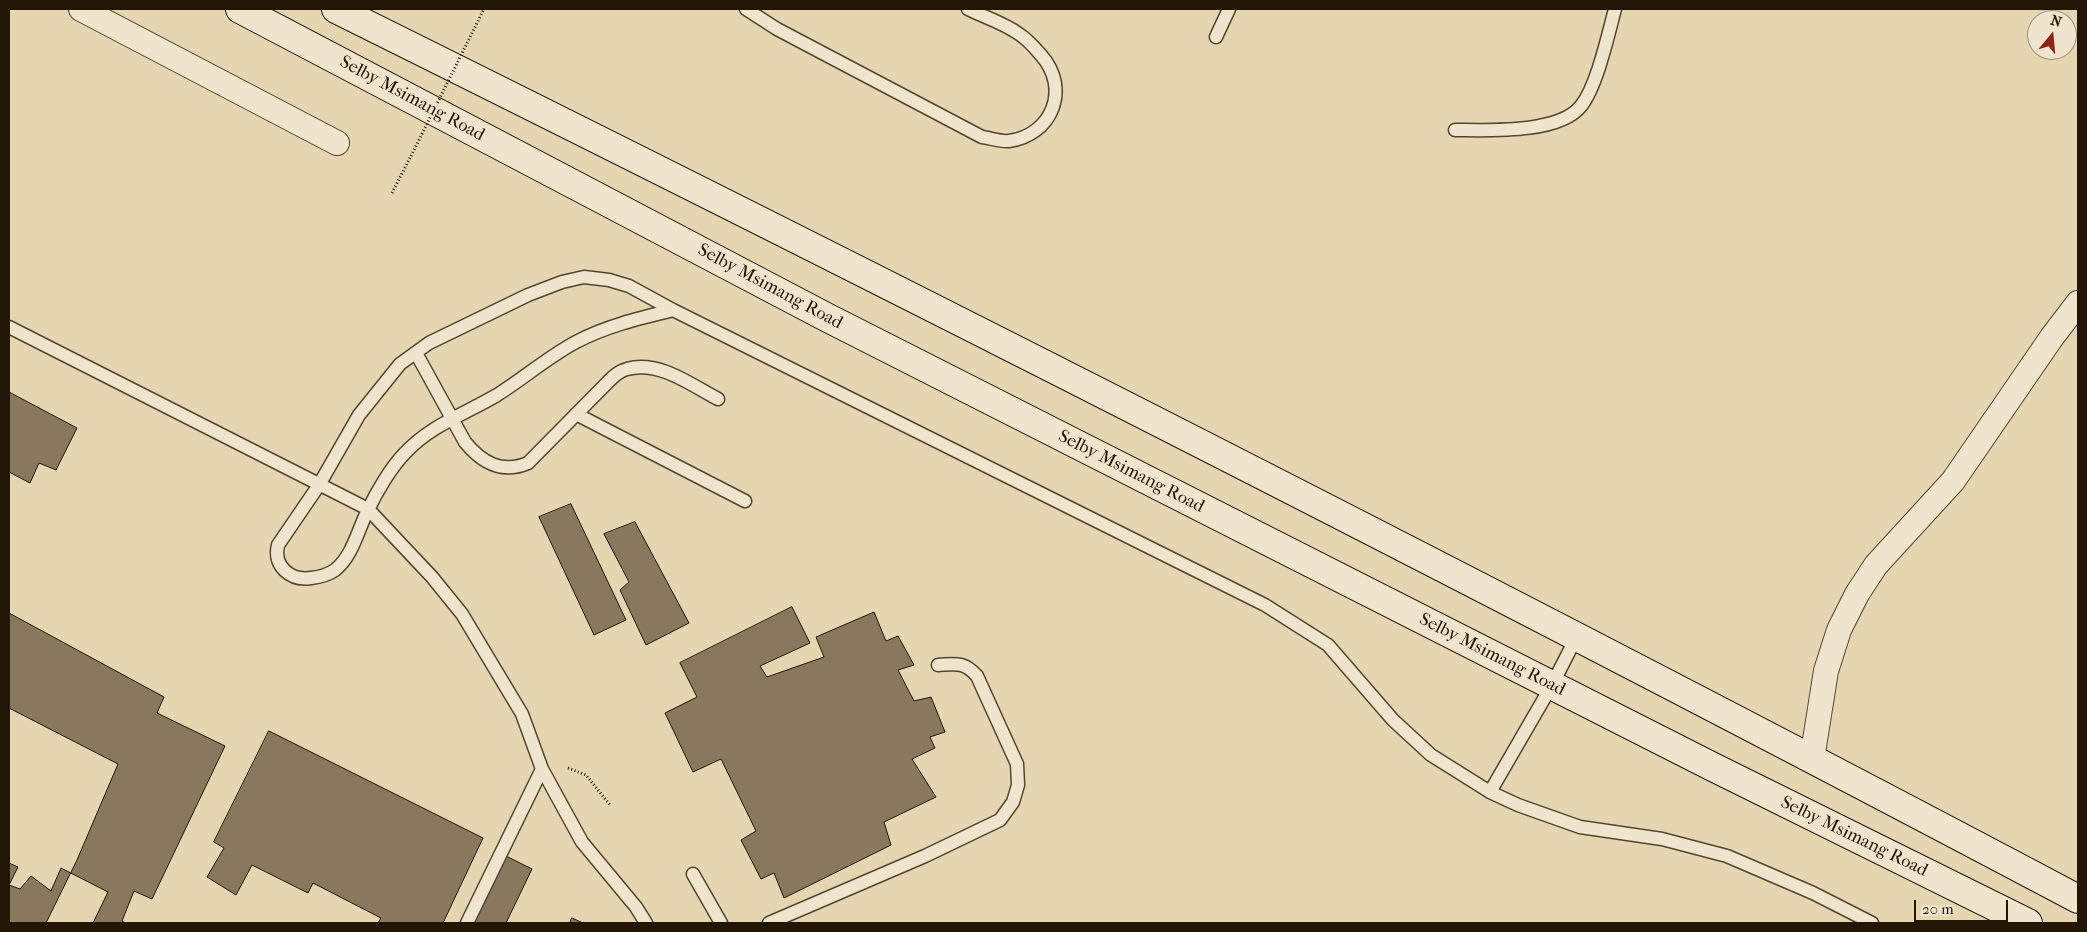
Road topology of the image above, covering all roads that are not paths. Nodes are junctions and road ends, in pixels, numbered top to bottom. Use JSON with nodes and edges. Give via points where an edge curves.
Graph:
{"nodes":[{"id":1,"x":81,"y":9,"type":"edge"},
{"id":2,"x":240,"y":9,"type":"edge"},
{"id":3,"x":336,"y":9,"type":"edge"},
{"id":4,"x":746,"y":9,"type":"edge"},
{"id":5,"x":968,"y":9,"type":"edge"},
{"id":6,"x":1229,"y":9,"type":"edge"},
{"id":7,"x":1615,"y":9,"type":"edge"},
{"id":8,"x":1216,"y":37,"type":"dead end"},
{"id":9,"x":1455,"y":130,"type":"dead end"},
{"id":10,"x":337,"y":143,"type":"dead end"},
{"id":11,"x":2078,"y":303,"type":"edge"},
{"id":12,"x":673,"y":310,"type":"junction"},
{"id":13,"x":9,"y":327,"type":"edge"},
{"id":14,"x":416,"y":353,"type":"junction"},
{"id":15,"x":718,"y":399,"type":"dead end"},
{"id":16,"x":576,"y":414,"type":"junction"},
{"id":17,"x":451,"y":418,"type":"junction"},
{"id":18,"x":319,"y":485,"type":"junction"},
{"id":19,"x":745,"y":500,"type":"dead end"},
{"id":20,"x":368,"y":509,"type":"junction"},
{"id":21,"x":1577,"y":636,"type":"junction"},
{"id":22,"x":938,"y":665,"type":"dead end"},
{"id":23,"x":1552,"y":685,"type":"junction"},
{"id":24,"x":1812,"y":759,"type":"junction"},
{"id":25,"x":542,"y":769,"type":"junction"},
{"id":26,"x":1490,"y":792,"type":"junction"},
{"id":27,"x":693,"y":874,"type":"dead end"},
{"id":28,"x":2078,"y":899,"type":"edge"},
{"id":29,"x":467,"y":923,"type":"edge"},
{"id":30,"x":646,"y":923,"type":"edge"},
{"id":31,"x":721,"y":923,"type":"edge"},
{"id":32,"x":769,"y":923,"type":"edge"},
{"id":33,"x":1872,"y":923,"type":"edge"},
{"id":34,"x":2028,"y":923,"type":"edge"}],
"edges":[{"from":1,"to":10,"type":"street"},
{"from":2,"to":23,"type":"main road","name":"Selby Msimang Road","via":[[826,317]]},
{"from":3,"to":21,"type":"main road","via":[[774,226]]},
{"from":4,"to":5,"type":"lane","via":[[777,29],[982,137],[1008,141],[1030,134],[1047,120],[1056,103],[1056,77],[1019,34]]},
{"from":6,"to":8,"type":"lane"},
{"from":7,"to":9,"type":"lane","via":[[1596,77],[1581,107],[1560,121],[1528,129]]},
{"from":11,"to":24,"type":"street","via":[[1953,481],[1876,565],[1857,594],[1839,630],[1826,671]]},
{"from":12,"to":14,"type":"lane","via":[[629,286],[584,277],[528,295],[429,343]]},
{"from":12,"to":17,"type":"lane","via":[[635,319],[576,342],[496,396]]},
{"from":12,"to":26,"type":"lane","via":[[1266,605],[1328,645],[1393,720],[1431,755]]},
{"from":13,"to":18,"type":"lane"},
{"from":14,"to":17,"type":"lane"},
{"from":14,"to":18,"type":"lane","via":[[400,364],[359,415]]},
{"from":15,"to":16,"type":"lane","via":[[655,368],[627,369],[605,384]]},
{"from":16,"to":17,"type":"lane","via":[[528,463],[516,468],[485,462],[465,442]]},
{"from":16,"to":19,"type":"lane"},
{"from":17,"to":20,"type":"lane","via":[[419,438],[403,455]]},
{"from":18,"to":20,"type":"lane"},
{"from":18,"to":20,"type":"lane","via":[[278,545],[278,561],[292,576],[301,579],[324,576],[335,570],[351,547]]},
{"from":20,"to":25,"type":"lane","via":[[462,614],[522,714]]},
{"from":21,"to":23,"type":"lane"},
{"from":21,"to":24,"type":"main road"},
{"from":22,"to":32,"type":"lane","via":[[969,667],[977,676],[1017,764],[1018,785],[1013,802],[1000,820]]},
{"from":23,"to":26,"type":"lane"},
{"from":23,"to":34,"type":"main road","name":"Selby Msimang Road"},
{"from":24,"to":28,"type":"main road"},
{"from":25,"to":29,"type":"lane"},
{"from":25,"to":30,"type":"lane","via":[[582,842]]},
{"from":26,"to":33,"type":"lane","via":[[1580,828],[1662,839],[1727,856]]},
{"from":27,"to":31,"type":"lane"}]}
